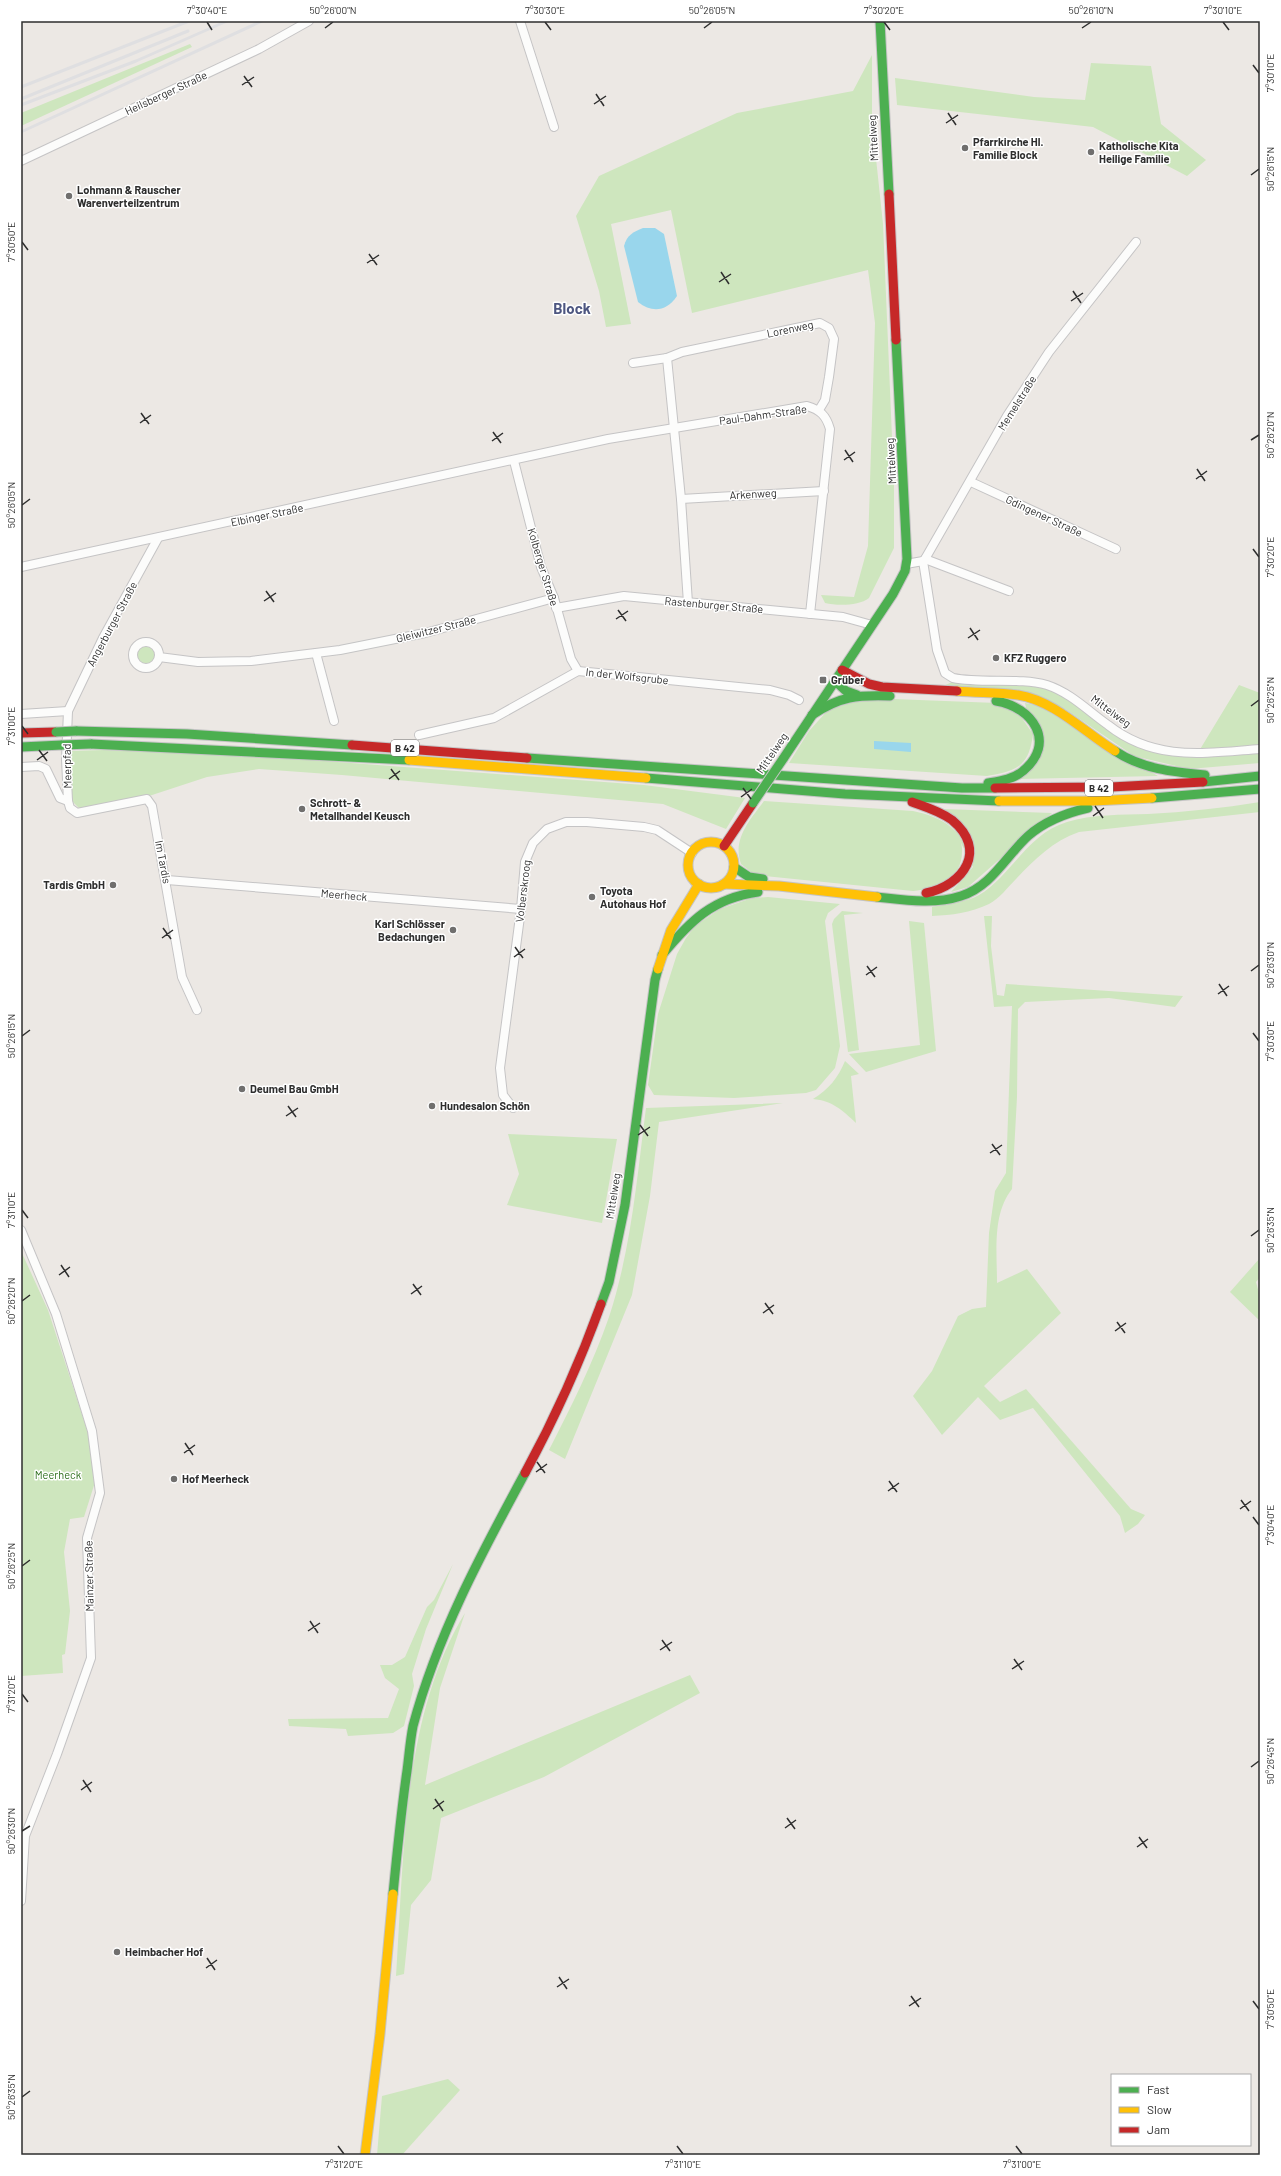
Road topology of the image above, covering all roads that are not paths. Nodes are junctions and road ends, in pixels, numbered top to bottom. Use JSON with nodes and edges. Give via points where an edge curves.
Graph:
{"nodes":[{"id":1,"x":309,"y":21,"type":"edge"},
{"id":2,"x":520,"y":21,"type":"edge"},
{"id":3,"x":880,"y":21,"type":"edge"},
{"id":4,"x":554,"y":127,"type":"dead end"},
{"id":5,"x":21,"y":161,"type":"edge"},
{"id":6,"x":1136,"y":242,"type":"dead end"},
{"id":7,"x":667,"y":358,"type":"junction"},
{"id":8,"x":634,"y":364,"type":"dead end"},
{"id":9,"x":819,"y":410,"type":"junction"},
{"id":10,"x":674,"y":428,"type":"junction"},
{"id":11,"x":514,"y":461,"type":"junction"},
{"id":12,"x":971,"y":482,"type":"junction"},
{"id":13,"x":824,"y":491,"type":"junction"},
{"id":14,"x":681,"y":499,"type":"junction"},
{"id":15,"x":158,"y":538,"type":"junction"},
{"id":16,"x":1116,"y":550,"type":"dead end"},
{"id":17,"x":924,"y":560,"type":"junction"},
{"id":18,"x":906,"y":564,"type":"junction"},
{"id":19,"x":21,"y":567,"type":"edge"},
{"id":20,"x":1009,"y":591,"type":"dead end"},
{"id":21,"x":554,"y":598,"type":"junction"},
{"id":22,"x":688,"y":603,"type":"junction"},
{"id":23,"x":556,"y":608,"type":"junction"},
{"id":24,"x":810,"y":614,"type":"junction"},
{"id":25,"x":872,"y":625,"type":"junction"},
{"id":26,"x":316,"y":653,"type":"junction"},
{"id":27,"x":159,"y":657,"type":"dead end"},
{"id":28,"x":842,"y":670,"type":"junction"},
{"id":29,"x":578,"y":671,"type":"junction"},
{"id":30,"x":835,"y":681,"type":"junction"},
{"id":31,"x":857,"y":695,"type":"junction"},
{"id":32,"x":799,"y":700,"type":"dead end"},
{"id":33,"x":68,"y":711,"type":"junction"},
{"id":34,"x":21,"y":714,"type":"edge"},
{"id":35,"x":812,"y":715,"type":"junction"},
{"id":36,"x":334,"y":721,"type":"dead end"},
{"id":37,"x":21,"y":734,"type":"edge"},
{"id":38,"x":419,"y":735,"type":"dead end"},
{"id":39,"x":21,"y":747,"type":"edge"},
{"id":40,"x":1260,"y":749,"type":"edge"},
{"id":41,"x":21,"y":767,"type":"edge"},
{"id":42,"x":1260,"y":776,"type":"edge"},
{"id":43,"x":1236,"y":779,"type":"junction"},
{"id":44,"x":962,"y":788,"type":"junction"},
{"id":45,"x":1260,"y":789,"type":"edge"},
{"id":46,"x":894,"y":797,"type":"junction"},
{"id":47,"x":68,"y":801,"type":"junction"},
{"id":48,"x":1126,"y":801,"type":"junction"},
{"id":49,"x":724,"y":846,"type":"junction"},
{"id":50,"x":692,"y":853,"type":"junction"},
{"id":51,"x":734,"y":867,"type":"junction"},
{"id":52,"x":167,"y":880,"type":"junction"},
{"id":53,"x":698,"y":884,"type":"junction"},
{"id":54,"x":724,"y":884,"type":"junction"},
{"id":55,"x":790,"y":889,"type":"junction"},
{"id":56,"x":521,"y":910,"type":"junction"},
{"id":57,"x":662,"y":956,"type":"junction"},
{"id":58,"x":197,"y":1010,"type":"dead end"},
{"id":59,"x":513,"y":1108,"type":"dead end"},
{"id":60,"x":21,"y":1230,"type":"edge"},
{"id":61,"x":21,"y":1901,"type":"edge"},
{"id":62,"x":365,"y":2155,"type":"edge"}],
"edges":[{"from":1,"to":5,"type":"street","name":"Heilsberger Straße","via":[[259,50]]},
{"from":2,"to":4,"type":"street"},
{"from":3,"to":18,"type":"main road","name":"Mittelweg","via":[[906,512]]},
{"from":6,"to":12,"type":"street","name":"Memelstraße","via":[[1049,352],[1007,416]]},
{"from":7,"to":8,"type":"street","name":"Lorenweg"},
{"from":7,"to":9,"type":"street","name":"Lorenweg","via":[[682,352],[820,323],[829,328],[834,340],[825,400]]},
{"from":7,"to":10,"type":"street"},
{"from":9,"to":10,"type":"street","name":"Paul-Dahm-Straße","via":[[807,406]]},
{"from":9,"to":13,"type":"street","name":"Paul-Dahm-Straße","via":[[830,428]]},
{"from":10,"to":11,"type":"street","name":"Paul-Dahm-Straße"},
{"from":10,"to":14,"type":"street"},
{"from":11,"to":15,"type":"street","name":"Elbinger Straße"},
{"from":11,"to":21,"type":"street","name":"Kolberger Straße","via":[[541,567]]},
{"from":12,"to":16,"type":"street","name":"Gdingener Straße"},
{"from":12,"to":17,"type":"street","name":"Memelstraße"},
{"from":13,"to":14,"type":"street","name":"Arkenweg"},
{"from":13,"to":24,"type":"street","name":"Paul-Dahm-Straße"},
{"from":14,"to":22,"type":"street"},
{"from":15,"to":19,"type":"street","name":"Elbinger Straße"},
{"from":15,"to":33,"type":"street","name":"Angerburger Straße","via":[[103,638]]},
{"from":17,"to":18,"type":"street"},
{"from":17,"to":20,"type":"street"},
{"from":17,"to":40,"type":"street","name":"Mittelweg","via":[[936,650],[945,673],[953,678],[1046,685],[1067,694],[1107,725],[1139,744],[1177,753],[1201,754]]},
{"from":18,"to":25,"type":"main road","name":"Mittelweg","via":[[893,594]]},
{"from":21,"to":23,"type":"street","name":"Kolberger Straße"},
{"from":21,"to":26,"type":"street","name":"Gleiwitzer Straße","via":[[425,633]]},
{"from":22,"to":23,"type":"street","name":"Rastenburger Straße","via":[[624,596]]},
{"from":22,"to":24,"type":"street","name":"Rastenburger Straße"},
{"from":23,"to":29,"type":"street","name":"Kolberger Straße","via":[[571,659]]},
{"from":24,"to":25,"type":"street","name":"Rastenburger Straße","via":[[843,617]]},
{"from":25,"to":28,"type":"main road","name":"Mittelweg"},
{"from":26,"to":27,"type":"street","name":"Gleiwitzer Straße","via":[[251,661],[198,662]]},
{"from":26,"to":36,"type":"street"},
{"from":28,"to":30,"type":"main road","name":"Mittelweg"},
{"from":28,"to":43,"type":"main road","via":[[882,687],[1018,695],[1030,698],[1058,711],[1124,757],[1148,767]]},
{"from":29,"to":32,"type":"street","name":"In der Wolfsgrube","via":[[770,690]]},
{"from":29,"to":38,"type":"street","name":"In der Wolfsgrube","via":[[494,718]]},
{"from":30,"to":31,"type":"main road","via":[[846,691]]},
{"from":30,"to":35,"type":"main road","name":"Mittelweg"},
{"from":31,"to":35,"type":"main road","via":[[837,699]]},
{"from":31,"to":44,"type":"main road","via":[[1002,701],[1027,712],[1037,728],[1039,737],[1036,754],[1030,764],[1012,777]]},
{"from":33,"to":34,"type":"street"},
{"from":33,"to":47,"type":"street","name":"Meerpfad"},
{"from":35,"to":49,"type":"main road","name":"Mittelweg","bridge":true},
{"from":37,"to":44,"type":"main road","number":"B 42","bridge":true,"via":[[76,731],[194,734]]},
{"from":39,"to":46,"type":"main road","number":"B 42","bridge":true,"via":[[90,744],[167,747]]},
{"from":41,"to":47,"type":"street","name":"Meerpfad","via":[[39,766],[46,769],[60,798]]},
{"from":42,"to":43,"type":"main road","number":"B 42"},
{"from":43,"to":44,"type":"main road","number":"B 42","via":[[1115,788]]},
{"from":45,"to":48,"type":"main road","number":"B 42"},
{"from":46,"to":48,"type":"main road","number":"B 42","via":[[995,802]]},
{"from":46,"to":51,"type":"main road","via":[[943,814],[962,830],[968,844],[969,859],[964,873],[952,885],[935,892],[897,894],[748,877]]},
{"from":47,"to":52,"type":"street","name":"Im Tardis","via":[[70,808],[77,813],[147,799],[152,806]]},
{"from":48,"to":55,"type":"main road","via":[[1074,811],[1046,823],[1022,842],[985,882],[971,892],[954,898],[906,900]]},
{"from":49,"to":50,"type":"main road","via":[[706,842]]},
{"from":49,"to":51,"type":"main road","via":[[732,855]]},
{"from":50,"to":53,"type":"main road","via":[[688,867]]},
{"from":50,"to":56,"type":"street","name":"Volberskroog","via":[[657,830],[566,822],[547,829],[532,843],[525,862]]},
{"from":51,"to":54,"type":"main road"},
{"from":52,"to":56,"type":"street","name":"Meerheck"},
{"from":52,"to":58,"type":"street","name":"Im Tardis","via":[[182,977]]},
{"from":53,"to":54,"type":"main road","via":[[710,887]]},
{"from":53,"to":57,"type":"main road","name":"Mittelweg","via":[[681,911]]},
{"from":54,"to":55,"type":"main road"},
{"from":55,"to":57,"type":"main road","via":[[742,894],[713,904],[686,927]]},
{"from":56,"to":59,"type":"street","name":"Volberskroog","via":[[500,1068],[503,1095]]},
{"from":57,"to":62,"type":"main road","name":"Mittelweg","via":[[655,980],[645,1045],[625,1205],[609,1282],[579,1365],[553,1422],[482,1552],[448,1623],[428,1676],[413,1728],[401,1814],[380,2034]]},
{"from":60,"to":61,"type":"street","name":"Mainzer Straße","via":[[56,1314],[92,1431],[100,1493],[87,1538],[91,1658],[25,1836]]}]}
